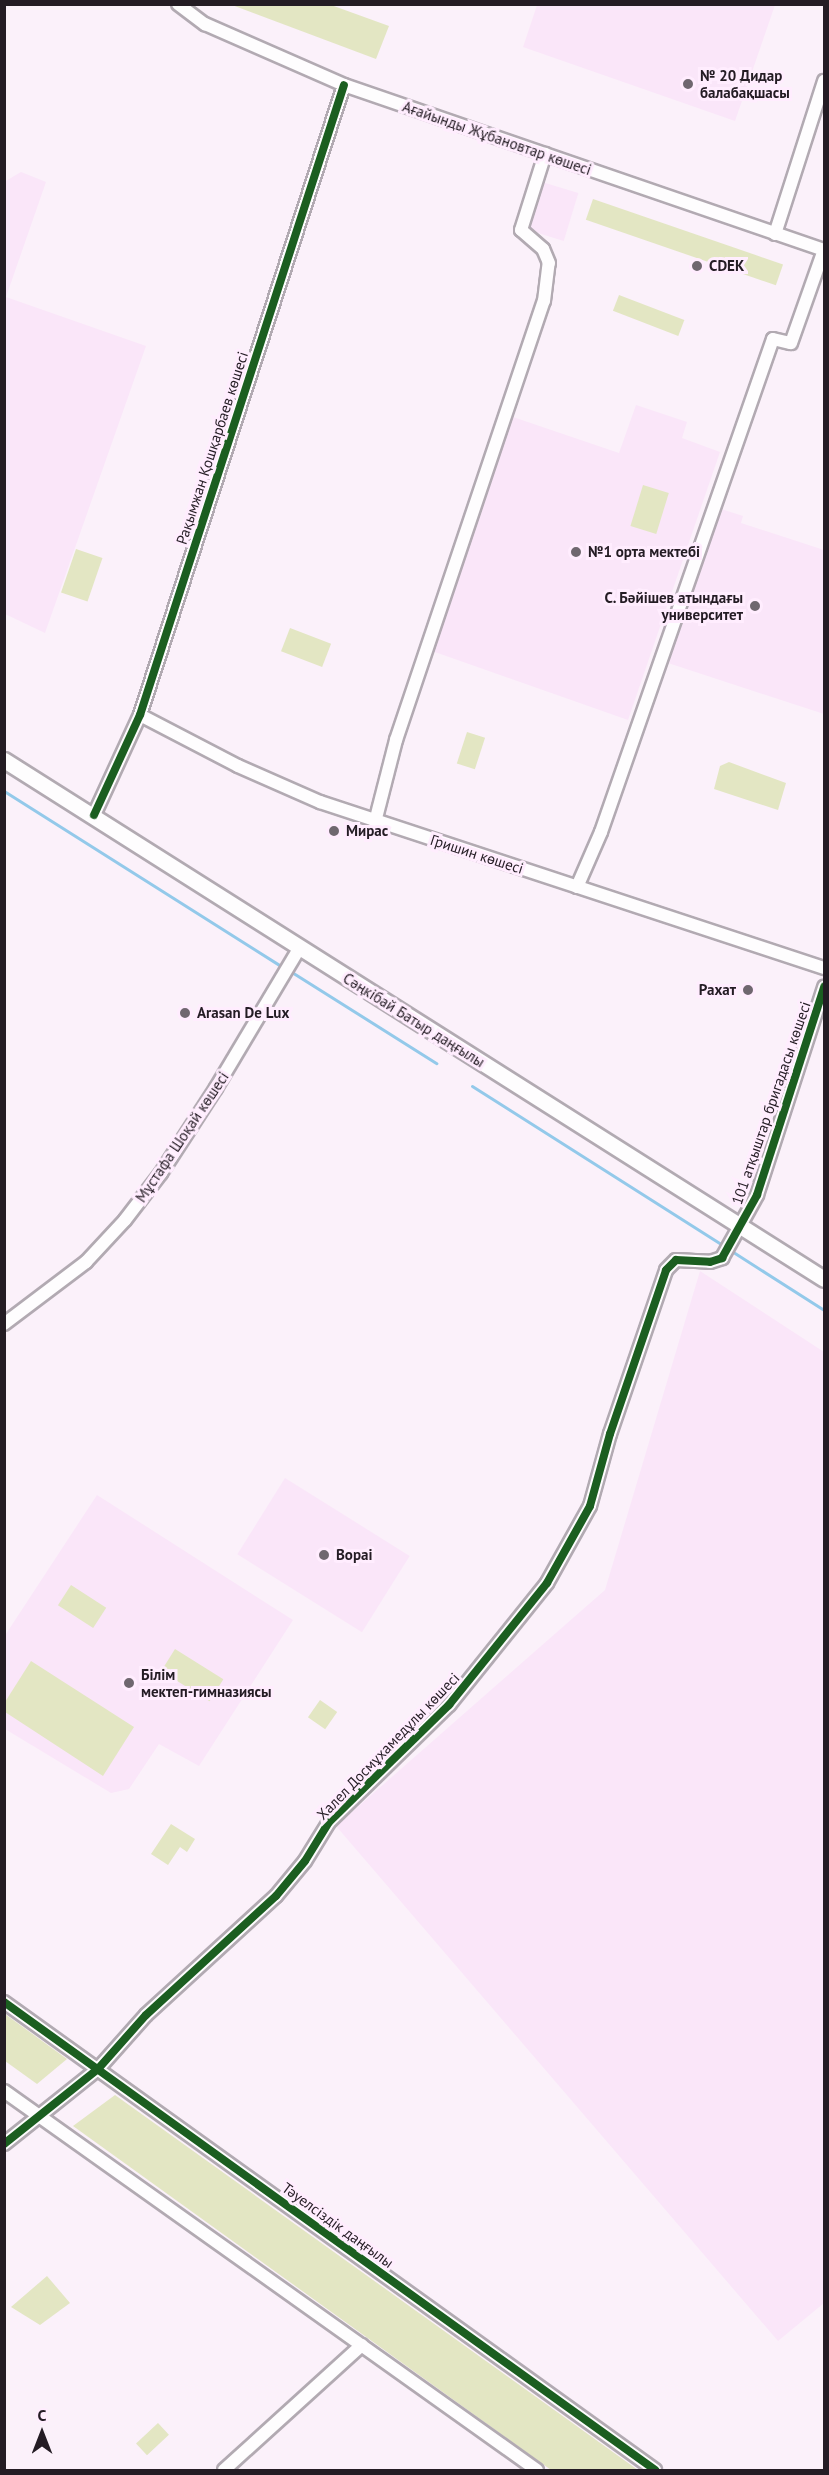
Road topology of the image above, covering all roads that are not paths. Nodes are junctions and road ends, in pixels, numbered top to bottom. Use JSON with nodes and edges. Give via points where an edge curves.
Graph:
{"nodes":[{"id":1,"x":178,"y":4,"type":"edge"},
{"id":2,"x":825,"y":81,"type":"edge"},
{"id":3,"x":344,"y":85,"type":"junction"},
{"id":4,"x":545,"y":154,"type":"junction"},
{"id":5,"x":775,"y":234,"type":"junction"},
{"id":6,"x":824,"y":250,"type":"edge"},
{"id":7,"x":140,"y":715,"type":"junction"},
{"id":8,"x":4,"y":760,"type":"edge"},
{"id":9,"x":94,"y":815,"type":"junction"},
{"id":10,"x":375,"y":822,"type":"junction"},
{"id":11,"x":577,"y":887,"type":"junction"},
{"id":12,"x":300,"y":947,"type":"junction"},
{"id":13,"x":825,"y":968,"type":"edge"},
{"id":14,"x":825,"y":987,"type":"edge"},
{"id":15,"x":738,"y":1234,"type":"junction"},
{"id":16,"x":825,"y":1279,"type":"edge"},
{"id":17,"x":4,"y":1324,"type":"edge"},
{"id":18,"x":4,"y":2002,"type":"edge"},
{"id":19,"x":98,"y":2069,"type":"junction"},
{"id":20,"x":4,"y":2091,"type":"edge"},
{"id":21,"x":39,"y":2115,"type":"junction"},
{"id":22,"x":4,"y":2144,"type":"edge"},
{"id":23,"x":362,"y":2345,"type":"junction"},
{"id":24,"x":224,"y":2470,"type":"edge"},
{"id":25,"x":537,"y":2470,"type":"edge"},
{"id":26,"x":655,"y":2470,"type":"edge"}],
"edges":[{"from":1,"to":3,"type":"street","name":"Ағайынды Жұбановтар көшесі","via":[[205,24]]},
{"from":2,"to":5,"type":"street"},
{"from":3,"to":4,"type":"street","name":"Ағайынды Жұбановтар көшесі"},
{"from":3,"to":7,"type":"street","name":"Рақымжан Қошқарбаев көшесі"},
{"from":4,"to":5,"type":"street","name":"Ағайынды Жұбановтар көшесі"},
{"from":4,"to":10,"type":"street","via":[[521,230],[543,249],[549,263],[544,301],[396,740]]},
{"from":5,"to":6,"type":"street","name":"Ағайынды Жұбановтар көшесі"},
{"from":6,"to":11,"type":"street","via":[[791,343],[773,339],[601,832]]},
{"from":7,"to":9,"type":"street","name":"Рақымжан Қошқарбаев көшесі"},
{"from":7,"to":10,"type":"street","name":"Гришин көшесі","via":[[238,766]]},
{"from":8,"to":9,"type":"main road","name":"Сәңкібай Батыр даңғылы"},
{"from":9,"to":12,"type":"main road","name":"Сәңкібай Батыр даңғылы"},
{"from":10,"to":11,"type":"street","name":"Гришин көшесі"},
{"from":11,"to":13,"type":"street","name":"Гришин көшесі"},
{"from":12,"to":15,"type":"main road","name":"Сәңкібай Батыр даңғылы"},
{"from":12,"to":17,"type":"street","name":"Мұстафа Шоқай көшесі","via":[[161,1173],[125,1220],[86,1262]]},
{"from":14,"to":15,"type":"street","name":"101 атқыштар бригадасы көшесі","via":[[757,1195]]},
{"from":15,"to":16,"type":"main road","name":"Сәңкібай Батыр даңғылы"},
{"from":15,"to":19,"type":"street","name":"Халел Досмұхамедұлы көшесі","via":[[728,1253],[710,1262],[676,1260],[666,1270],[610,1434],[590,1506],[540,1592],[449,1706],[329,1822],[305,1861],[276,1896],[146,2015]]},
{"from":18,"to":19,"type":"street","name":"Тәуелсіздік даңғылы"},
{"from":19,"to":21,"type":"street","name":"Халел Досмұхамедұлы көшесі"},
{"from":19,"to":26,"type":"street","name":"Тәуелсіздік даңғылы"},
{"from":20,"to":21,"type":"street"},
{"from":21,"to":22,"type":"street","name":"Халел Досмұхамедұлы көшесі"},
{"from":21,"to":23,"type":"street"},
{"from":23,"to":24,"type":"street"},
{"from":23,"to":25,"type":"street"}]}
